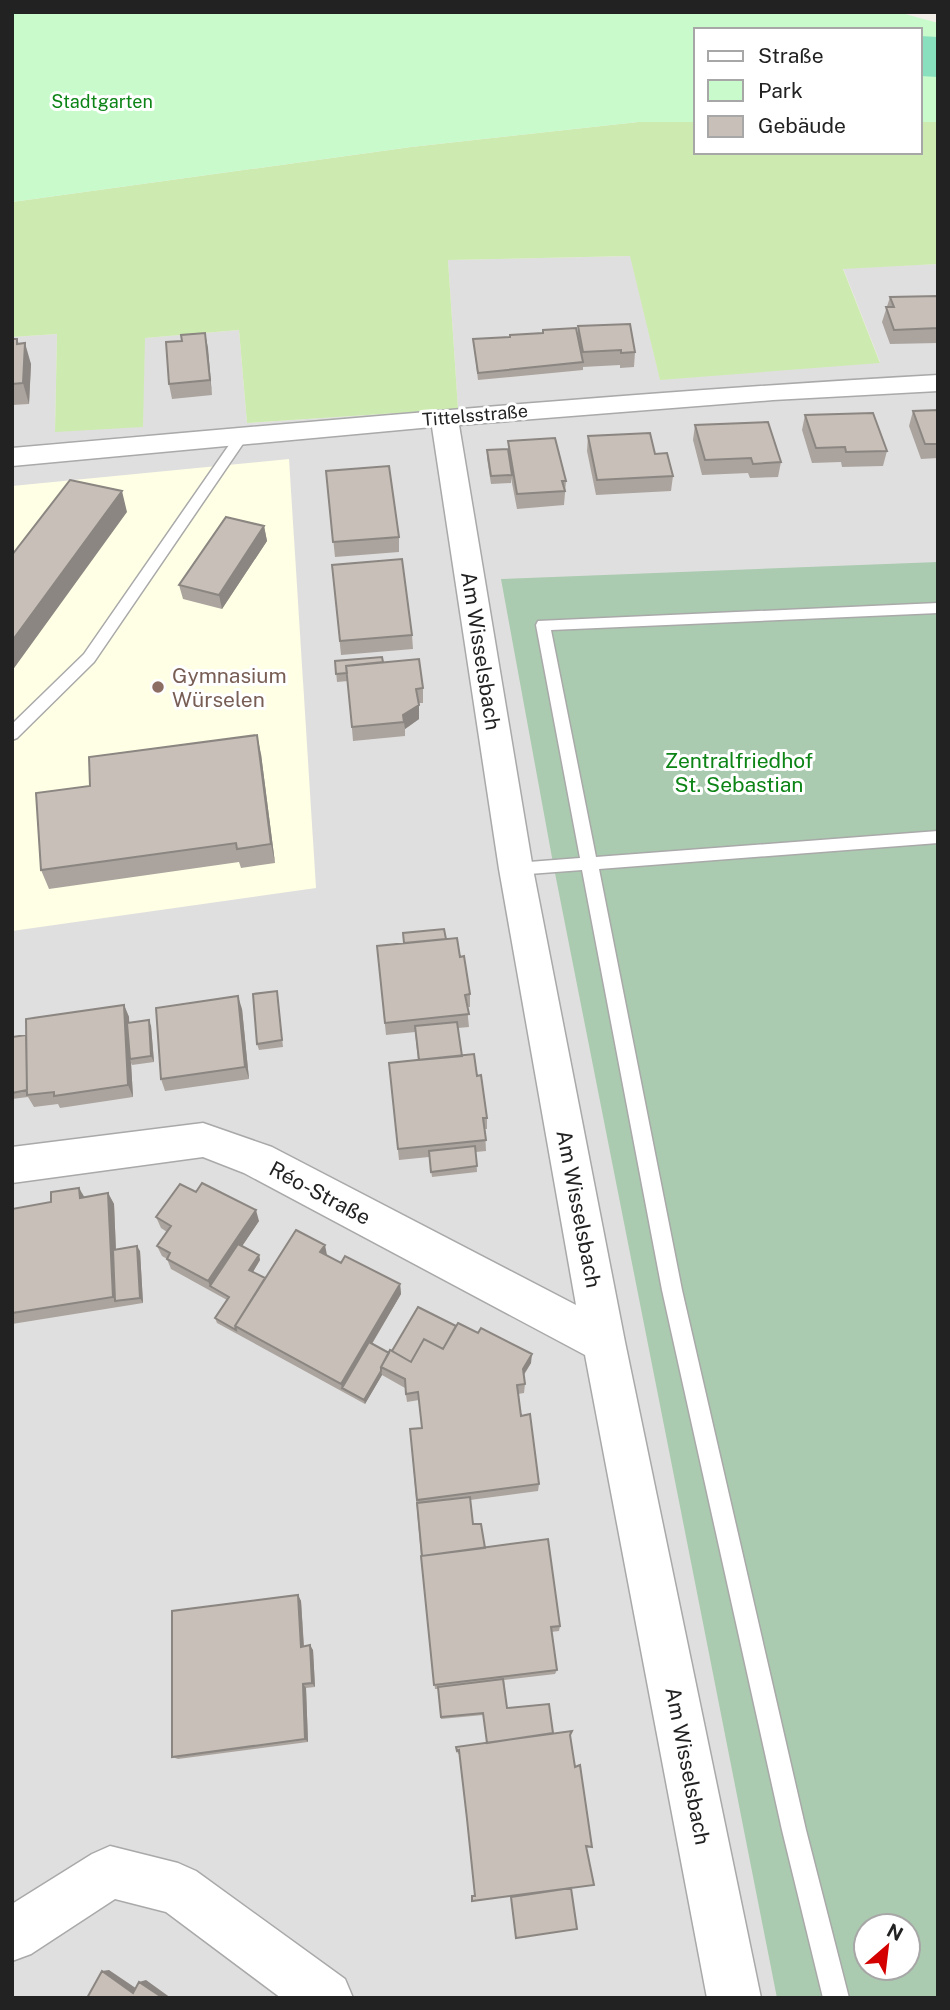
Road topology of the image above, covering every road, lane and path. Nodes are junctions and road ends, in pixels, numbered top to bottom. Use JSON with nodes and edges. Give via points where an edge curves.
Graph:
{"nodes":[{"id":1,"x":938,"y":383,"type":"edge"},
{"id":2,"x":444,"y":418,"type":"junction"},
{"id":3,"x":243,"y":435,"type":"junction"},
{"id":4,"x":12,"y":457,"type":"edge"},
{"id":5,"x":938,"y":608,"type":"edge"},
{"id":6,"x":12,"y":734,"type":"edge"},
{"id":7,"x":938,"y":836,"type":"edge"},
{"id":8,"x":589,"y":864,"type":"junction"},
{"id":9,"x":516,"y":869,"type":"junction"},
{"id":10,"x":12,"y":1165,"type":"edge"},
{"id":11,"x":604,"y":1342,"type":"junction"},
{"id":12,"x":12,"y":1935,"type":"edge"},
{"id":13,"x":326,"y":1998,"type":"edge"},
{"id":14,"x":734,"y":1998,"type":"edge"},
{"id":15,"x":835,"y":1998,"type":"edge"}],
"edges":[{"from":1,"to":2,"type":"street","name":"Tittelsstraße"},
{"from":2,"to":3,"type":"street","name":"Tittelsstraße"},
{"from":2,"to":9,"type":"street","name":"Am Wisselsbach"},
{"from":3,"to":4,"type":"street","name":"Tittelsstraße"},
{"from":3,"to":6,"type":"lane","via":[[89,658]]},
{"from":5,"to":8,"type":"lane","via":[[543,625]]},
{"from":7,"to":8,"type":"lane"},
{"from":8,"to":9,"type":"lane"},
{"from":8,"to":15,"type":"lane","via":[[672,1290]]},
{"from":9,"to":11,"type":"street","name":"Am Wisselsbach"},
{"from":10,"to":11,"type":"street","name":"Réo-Straße","via":[[203,1140],[258,1160]]},
{"from":11,"to":14,"type":"street","name":"Am Wisselsbach"},
{"from":12,"to":13,"type":"street","via":[[110,1872],[178,1889]]}]}
